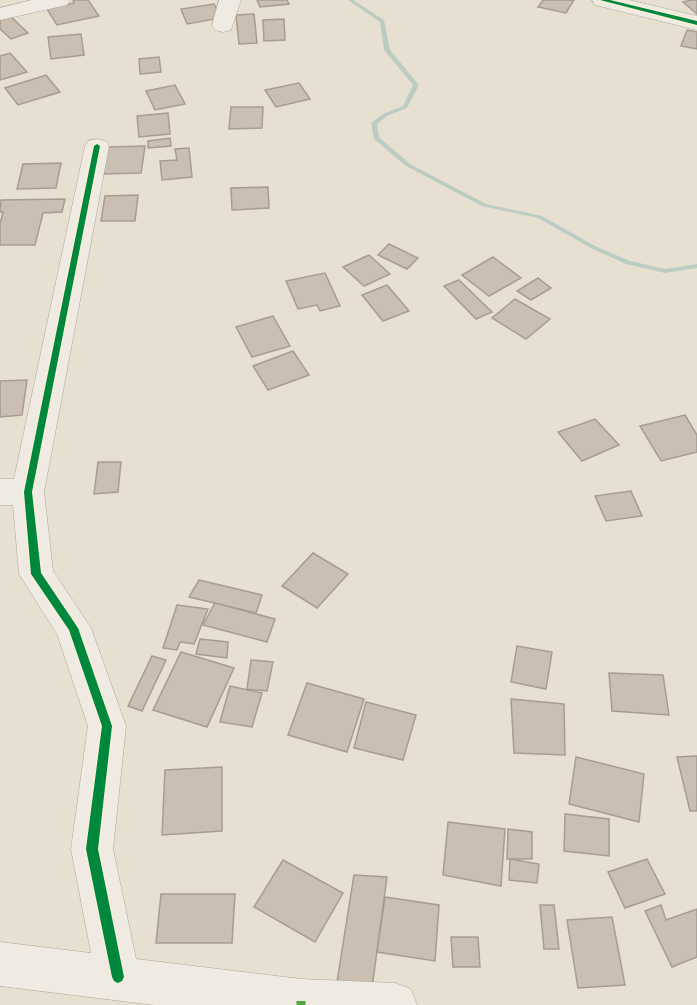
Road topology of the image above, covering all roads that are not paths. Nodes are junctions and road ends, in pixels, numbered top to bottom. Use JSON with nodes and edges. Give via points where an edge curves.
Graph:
{"nodes":[{"id":1,"x":59,"y":0,"type":"edge"},
{"id":2,"x":230,"y":0,"type":"edge"},
{"id":3,"x":603,"y":0,"type":"edge"},
{"id":4,"x":0,"y":14,"type":"edge"},
{"id":5,"x":697,"y":23,"type":"edge"},
{"id":6,"x":223,"y":25,"type":"dead end"},
{"id":7,"x":97,"y":146,"type":"dead end"},
{"id":8,"x":14,"y":492,"type":"edge"},
{"id":9,"x":0,"y":964,"type":"edge"},
{"id":10,"x":118,"y":977,"type":"junction"},
{"id":11,"x":395,"y":1005,"type":"edge"}],
"edges":[{"from":1,"to":4,"type":"street"},
{"from":2,"to":6,"type":"street"},
{"from":3,"to":5,"type":"street"},
{"from":7,"to":8,"type":"street"},
{"from":8,"to":10,"type":"street","via":[[36,574],[74,628],[107,726],[92,849]]},
{"from":9,"to":10,"type":"street"},
{"from":10,"to":11,"type":"street","via":[[301,1001]]}]}
